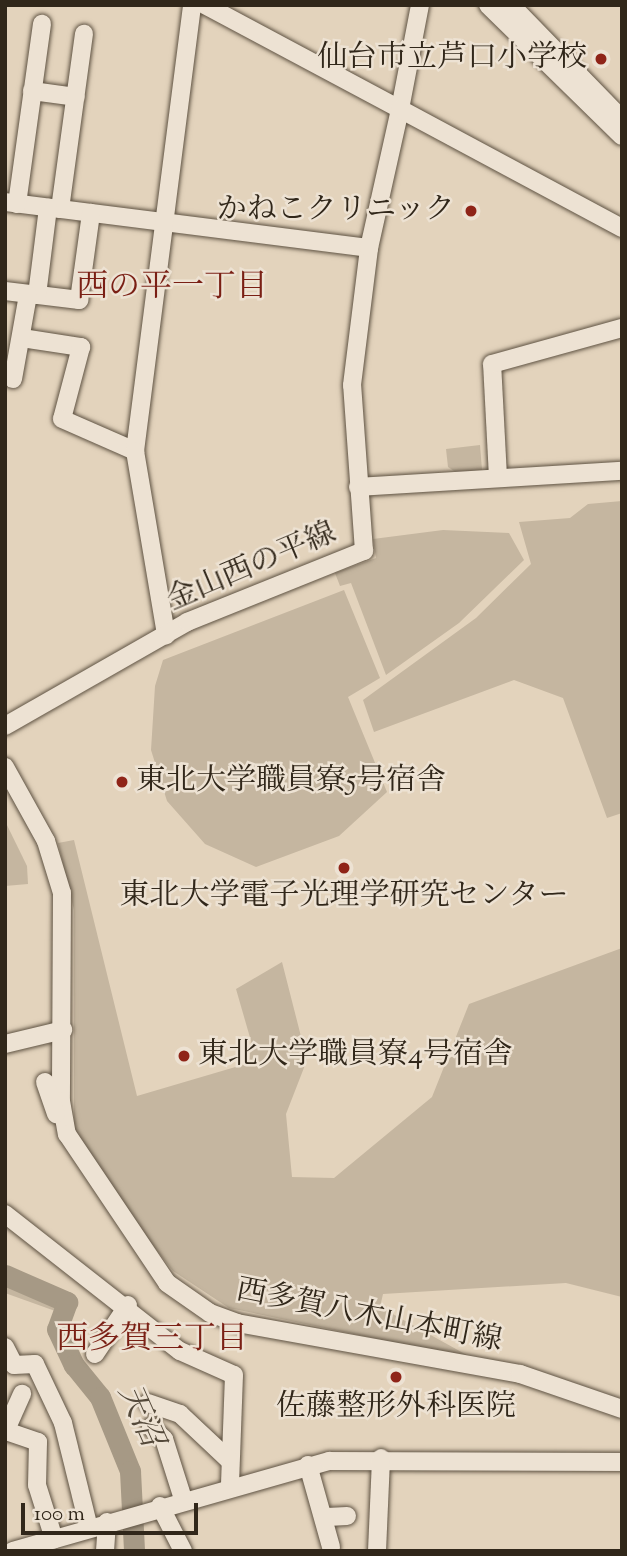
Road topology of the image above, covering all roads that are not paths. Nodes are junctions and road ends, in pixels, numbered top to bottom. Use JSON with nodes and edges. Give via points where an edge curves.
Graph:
{"nodes":[{"id":1,"x":192,"y":5,"type":"edge"},
{"id":2,"x":205,"y":5,"type":"edge"},
{"id":3,"x":420,"y":5,"type":"edge"},
{"id":4,"x":488,"y":5,"type":"edge"},
{"id":5,"x":510,"y":5,"type":"edge"},
{"id":6,"x":41,"y":24,"type":"dead end"},
{"id":7,"x":84,"y":34,"type":"dead end"},
{"id":8,"x":32,"y":91,"type":"junction"},
{"id":9,"x":76,"y":97,"type":"junction"},
{"id":10,"x":400,"y":109,"type":"junction"},
{"id":11,"x":619,"y":127,"type":"edge"},
{"id":12,"x":11,"y":203,"type":"edge"},
{"id":13,"x":54,"y":209,"type":"junction"},
{"id":14,"x":91,"y":213,"type":"junction"},
{"id":15,"x":162,"y":223,"type":"junction"},
{"id":16,"x":622,"y":228,"type":"edge"},
{"id":17,"x":369,"y":248,"type":"junction"},
{"id":18,"x":5,"y":291,"type":"edge"},
{"id":19,"x":33,"y":295,"type":"junction"},
{"id":20,"x":622,"y":328,"type":"edge"},
{"id":21,"x":22,"y":338,"type":"junction"},
{"id":22,"x":13,"y":379,"type":"dead end"},
{"id":23,"x":135,"y":451,"type":"junction"},
{"id":24,"x":622,"y":471,"type":"edge"},
{"id":25,"x":498,"y":477,"type":"junction"},
{"id":26,"x":358,"y":487,"type":"junction"},
{"id":27,"x":166,"y":635,"type":"junction"},
{"id":28,"x":5,"y":726,"type":"edge"},
{"id":29,"x":5,"y":766,"type":"edge"},
{"id":30,"x":62,"y":1030,"type":"junction"},
{"id":31,"x":5,"y":1044,"type":"edge"},
{"id":32,"x":45,"y":1083,"type":"dead end"},
{"id":33,"x":63,"y":1115,"type":"junction"},
{"id":34,"x":5,"y":1214,"type":"edge"},
{"id":35,"x":128,"y":1305,"type":"junction"},
{"id":36,"x":5,"y":1347,"type":"edge"},
{"id":37,"x":94,"y":1354,"type":"dead end"},
{"id":38,"x":22,"y":1394,"type":"dead end"},
{"id":39,"x":148,"y":1403,"type":"dead end"},
{"id":40,"x":622,"y":1409,"type":"edge"},
{"id":41,"x":151,"y":1427,"type":"dead end"},
{"id":42,"x":6,"y":1431,"type":"edge"},
{"id":43,"x":382,"y":1458,"type":"junction"},
{"id":44,"x":229,"y":1460,"type":"junction"},
{"id":45,"x":622,"y":1462,"type":"edge"},
{"id":46,"x":308,"y":1465,"type":"junction"},
{"id":47,"x":229,"y":1485,"type":"junction"},
{"id":48,"x":183,"y":1499,"type":"junction"},
{"id":49,"x":160,"y":1506,"type":"junction"},
{"id":50,"x":347,"y":1516,"type":"dead end"},
{"id":51,"x":123,"y":1517,"type":"junction"},
{"id":52,"x":327,"y":1517,"type":"junction"},
{"id":53,"x":89,"y":1528,"type":"junction"},
{"id":54,"x":54,"y":1539,"type":"junction"},
{"id":55,"x":331,"y":1547,"type":"dead end"},
{"id":56,"x":13,"y":1551,"type":"edge"},
{"id":57,"x":105,"y":1551,"type":"edge"},
{"id":58,"x":183,"y":1551,"type":"edge"},
{"id":59,"x":377,"y":1551,"type":"edge"}],
"edges":[{"from":1,"to":15,"type":"street"},
{"from":2,"to":10,"type":"street"},
{"from":3,"to":10,"type":"street","name":"金山西の平線"},
{"from":4,"to":11,"type":"street"},
{"from":5,"to":11,"type":"street","via":[[594,90]]},
{"from":6,"to":8,"type":"street"},
{"from":7,"to":9,"type":"street"},
{"from":8,"to":9,"type":"street"},
{"from":8,"to":12,"type":"street"},
{"from":9,"to":13,"type":"street"},
{"from":10,"to":16,"type":"street"},
{"from":10,"to":17,"type":"street","name":"金山西の平線"},
{"from":12,"to":13,"type":"street"},
{"from":13,"to":14,"type":"street"},
{"from":13,"to":19,"type":"street"},
{"from":14,"to":15,"type":"street"},
{"from":14,"to":19,"type":"street","via":[[79,300]]},
{"from":15,"to":17,"type":"street"},
{"from":15,"to":23,"type":"street"},
{"from":17,"to":26,"type":"street","name":"金山西の平線","via":[[352,386]]},
{"from":18,"to":19,"type":"street"},
{"from":19,"to":21,"type":"street"},
{"from":20,"to":25,"type":"street","via":[[492,365]]},
{"from":21,"to":22,"type":"street"},
{"from":21,"to":23,"type":"street","via":[[81,348],[62,419]]},
{"from":23,"to":27,"type":"street"},
{"from":24,"to":25,"type":"street"},
{"from":25,"to":26,"type":"street"},
{"from":26,"to":27,"type":"street","name":"金山西の平線","via":[[364,551]]},
{"from":27,"to":28,"type":"street","name":"金山西の平線"},
{"from":29,"to":30,"type":"street","name":"西多賀八木山本町線","via":[[58,877]]},
{"from":30,"to":31,"type":"street"},
{"from":30,"to":33,"type":"street","name":"西多賀八木山本町線"},
{"from":32,"to":33,"type":"street","via":[[57,1114]]},
{"from":33,"to":40,"type":"street","name":"西多賀八木山本町線","via":[[79,1160],[125,1228],[167,1283],[210,1313],[264,1329],[520,1374]]},
{"from":34,"to":35,"type":"street"},
{"from":35,"to":37,"type":"street"},
{"from":35,"to":44,"type":"street","via":[[180,1351],[234,1375]]},
{"from":36,"to":53,"type":"street","via":[[14,1365],[35,1364],[63,1423]]},
{"from":38,"to":42,"type":"street"},
{"from":39,"to":44,"type":"street","via":[[180,1414]]},
{"from":41,"to":48,"type":"street","via":[[164,1439]]},
{"from":42,"to":54,"type":"street","via":[[38,1442],[37,1485]]},
{"from":43,"to":45,"type":"street"},
{"from":43,"to":46,"type":"street"},
{"from":43,"to":59,"type":"street"},
{"from":44,"to":47,"type":"street"},
{"from":46,"to":47,"type":"street"},
{"from":46,"to":52,"type":"street"},
{"from":47,"to":48,"type":"street"},
{"from":48,"to":49,"type":"street"},
{"from":49,"to":51,"type":"street"},
{"from":49,"to":58,"type":"street"},
{"from":50,"to":52,"type":"street"},
{"from":51,"to":53,"type":"street"},
{"from":51,"to":57,"type":"street"},
{"from":52,"to":55,"type":"street"},
{"from":53,"to":54,"type":"street"},
{"from":54,"to":56,"type":"street"}]}
